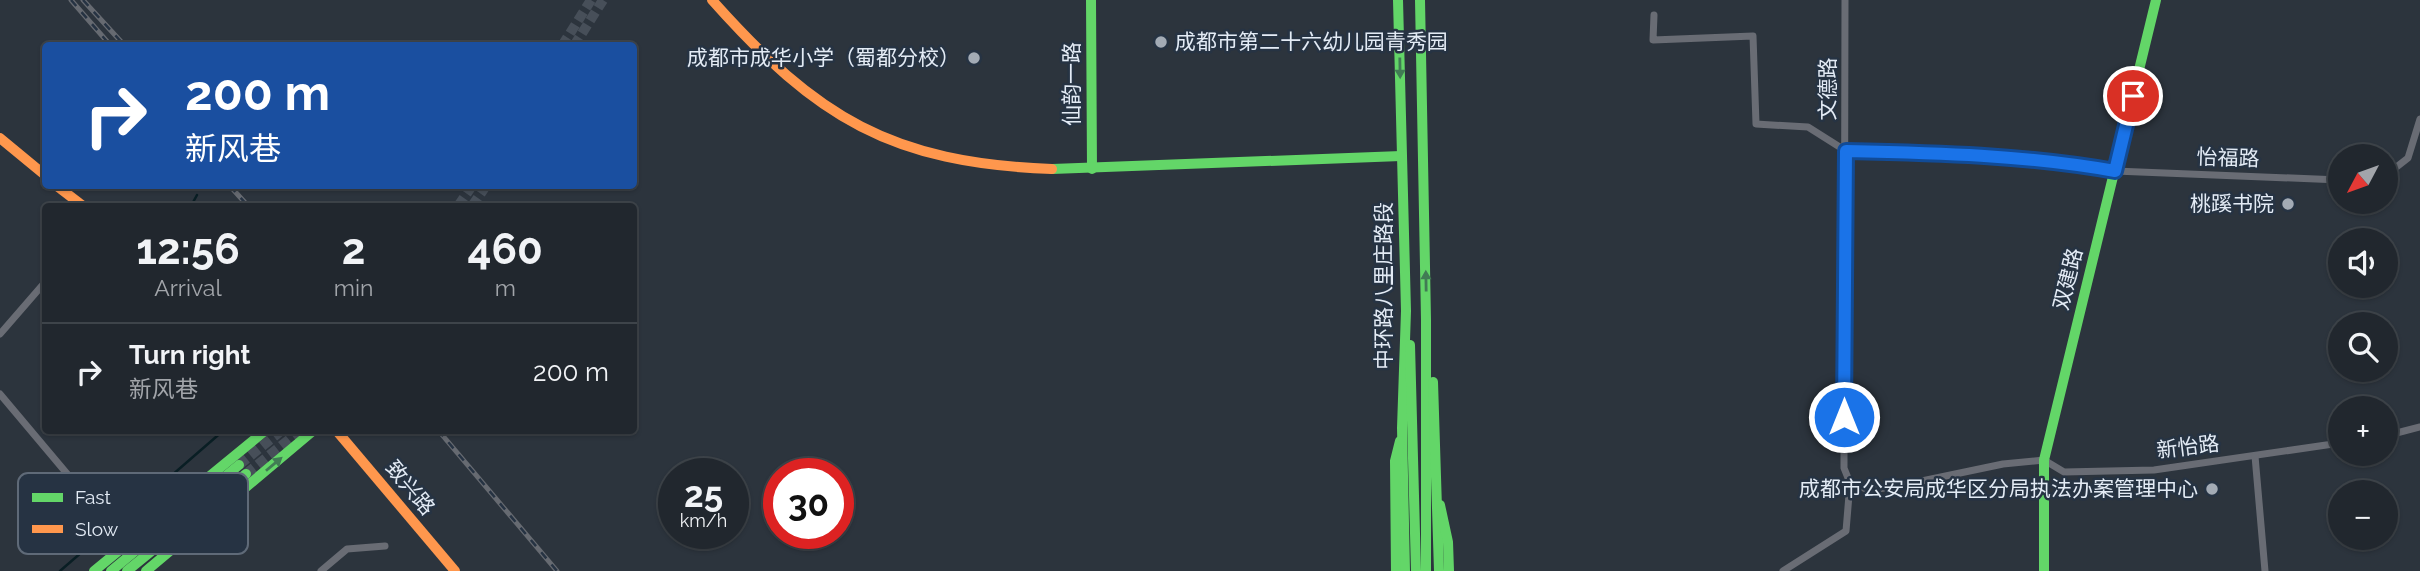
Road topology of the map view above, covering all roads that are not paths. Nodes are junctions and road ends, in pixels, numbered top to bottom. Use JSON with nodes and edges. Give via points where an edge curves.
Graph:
{"nodes":[{"id":1,"x":712,"y":0,"type":"edge"},
{"id":2,"x":1091,"y":0,"type":"edge"},
{"id":3,"x":1398,"y":0,"type":"edge"},
{"id":4,"x":1420,"y":0,"type":"edge"},
{"id":5,"x":1845,"y":0,"type":"edge"},
{"id":6,"x":2156,"y":0,"type":"edge"},
{"id":7,"x":1654,"y":15,"type":"dead end"},
{"id":8,"x":2420,"y":119,"type":"edge"},
{"id":9,"x":0,"y":138,"type":"edge"},
{"id":10,"x":1846,"y":151,"type":"junction"},
{"id":11,"x":1401,"y":156,"type":"junction"},
{"id":12,"x":2398,"y":166,"type":"edge"},
{"id":13,"x":1092,"y":169,"type":"junction"},
{"id":14,"x":2115,"y":171,"type":"junction"},
{"id":15,"x":42,"y":173,"type":"edge"},
{"id":16,"x":2328,"y":180,"type":"edge"},
{"id":17,"x":61,"y":189,"type":"edge"},
{"id":18,"x":79,"y":203,"type":"edge"},
{"id":19,"x":42,"y":286,"type":"edge"},
{"id":20,"x":1406,"y":311,"type":"junction"},
{"id":21,"x":1426,"y":320,"type":"junction"},
{"id":22,"x":0,"y":334,"type":"edge"},
{"id":23,"x":0,"y":394,"type":"edge"},
{"id":24,"x":1402,"y":428,"type":"junction"},
{"id":25,"x":2420,"y":428,"type":"edge"},
{"id":26,"x":2398,"y":433,"type":"edge"},
{"id":27,"x":263,"y":434,"type":"edge"},
{"id":28,"x":307,"y":434,"type":"edge"},
{"id":29,"x":339,"y":434,"type":"edge"},
{"id":30,"x":2328,"y":445,"type":"edge"},
{"id":31,"x":2255,"y":456,"type":"junction"},
{"id":32,"x":2044,"y":460,"type":"junction"},
{"id":33,"x":242,"y":470,"type":"junction"},
{"id":34,"x":66,"y":473,"type":"edge"},
{"id":35,"x":237,"y":473,"type":"edge"},
{"id":36,"x":238,"y":473,"type":"edge"},
{"id":37,"x":239,"y":473,"type":"edge"},
{"id":38,"x":239,"y":473,"type":"edge"},
{"id":39,"x":1850,"y":483,"type":"junction"},
{"id":40,"x":1438,"y":496,"type":"junction"},
{"id":41,"x":1415,"y":520,"type":"junction"},
{"id":42,"x":385,"y":546,"type":"dead end"},
{"id":43,"x":116,"y":554,"type":"edge"},
{"id":44,"x":133,"y":554,"type":"edge"},
{"id":45,"x":146,"y":554,"type":"edge"},
{"id":46,"x":162,"y":554,"type":"edge"},
{"id":47,"x":94,"y":571,"type":"edge"},
{"id":48,"x":111,"y":571,"type":"edge"},
{"id":49,"x":127,"y":571,"type":"edge"},
{"id":50,"x":146,"y":571,"type":"edge"},
{"id":51,"x":321,"y":571,"type":"edge"},
{"id":52,"x":455,"y":571,"type":"edge"},
{"id":53,"x":1396,"y":571,"type":"edge"},
{"id":54,"x":1405,"y":571,"type":"edge"},
{"id":55,"x":1416,"y":571,"type":"edge"},
{"id":56,"x":1426,"y":571,"type":"edge"},
{"id":57,"x":1439,"y":571,"type":"edge"},
{"id":58,"x":1449,"y":571,"type":"edge"},
{"id":59,"x":1783,"y":571,"type":"edge"},
{"id":60,"x":2044,"y":571,"type":"edge"},
{"id":61,"x":2265,"y":571,"type":"edge"}],
"edges":[{"from":1,"to":13,"type":"street","via":[[806,93],[864,130],[979,166]]},
{"from":2,"to":13,"type":"street","name":"仙韵一路"},
{"from":3,"to":11,"type":"street","name":"中环路八里庄路段","one_way":true},
{"from":21,"to":4,"type":"street","name":"中环路八里庄路段","one_way":true},
{"from":5,"to":10,"type":"street","name":"文德路"},
{"from":6,"to":14,"type":"street","name":"双建路"},
{"from":7,"to":10,"type":"street","via":[[1653,40],[1753,36],[1756,124],[1808,127]]},
{"from":8,"to":12,"type":"street","via":[[2408,158]]},
{"from":9,"to":15,"type":"street"},
{"from":10,"to":14,"type":"street","name":"怡福路","via":[[2050,159]]},
{"from":10,"to":39,"type":"street","name":"文德路","via":[[1844,468]]},
{"from":11,"to":13,"type":"street"},
{"from":11,"to":20,"type":"street","name":"中环路八里庄路段"},
{"from":14,"to":16,"type":"street","name":"怡福路"},
{"from":14,"to":32,"type":"street","name":"双建路"},
{"from":17,"to":18,"type":"street"},
{"from":19,"to":22,"type":"street"},
{"from":20,"to":24,"type":"street","name":"中环路八里庄路段"},
{"from":20,"to":41,"type":"street"},
{"from":21,"to":40,"type":"street"},
{"from":21,"to":41,"type":"street","name":"中环路八里庄路段"},
{"from":23,"to":34,"type":"street"},
{"from":24,"to":41,"type":"street","name":"中环路八里庄路段"},
{"from":24,"to":53,"type":"street","via":[[1395,461]]},
{"from":25,"to":26,"type":"street"},
{"from":27,"to":33,"type":"street"},
{"from":33,"to":28,"type":"street","one_way":true},
{"from":29,"to":52,"type":"street","name":"致兴路"},
{"from":30,"to":31,"type":"street","name":"新怡路"},
{"from":31,"to":32,"type":"street","name":"新怡路","via":[[2154,470],[2064,472]]},
{"from":31,"to":61,"type":"street"},
{"from":32,"to":39,"type":"street","via":[[1893,487],[1869,489]]},
{"from":32,"to":60,"type":"street","name":"双建路"},
{"from":33,"to":35,"type":"street"},
{"from":33,"to":36,"type":"street"},
{"from":33,"to":37,"type":"street"},
{"from":33,"to":38,"type":"street"},
{"from":39,"to":59,"type":"street","name":"文德路","via":[[1846,531]]},
{"from":40,"to":57,"type":"street"},
{"from":40,"to":58,"type":"street"},
{"from":41,"to":54,"type":"street","name":"中环路八里庄路段"},
{"from":41,"to":55,"type":"street"},
{"from":41,"to":56,"type":"street","name":"中环路八里庄路段"},
{"from":42,"to":51,"type":"street","via":[[347,549]]},
{"from":43,"to":47,"type":"street"},
{"from":44,"to":48,"type":"street"},
{"from":45,"to":49,"type":"street"},
{"from":46,"to":50,"type":"street"}]}
